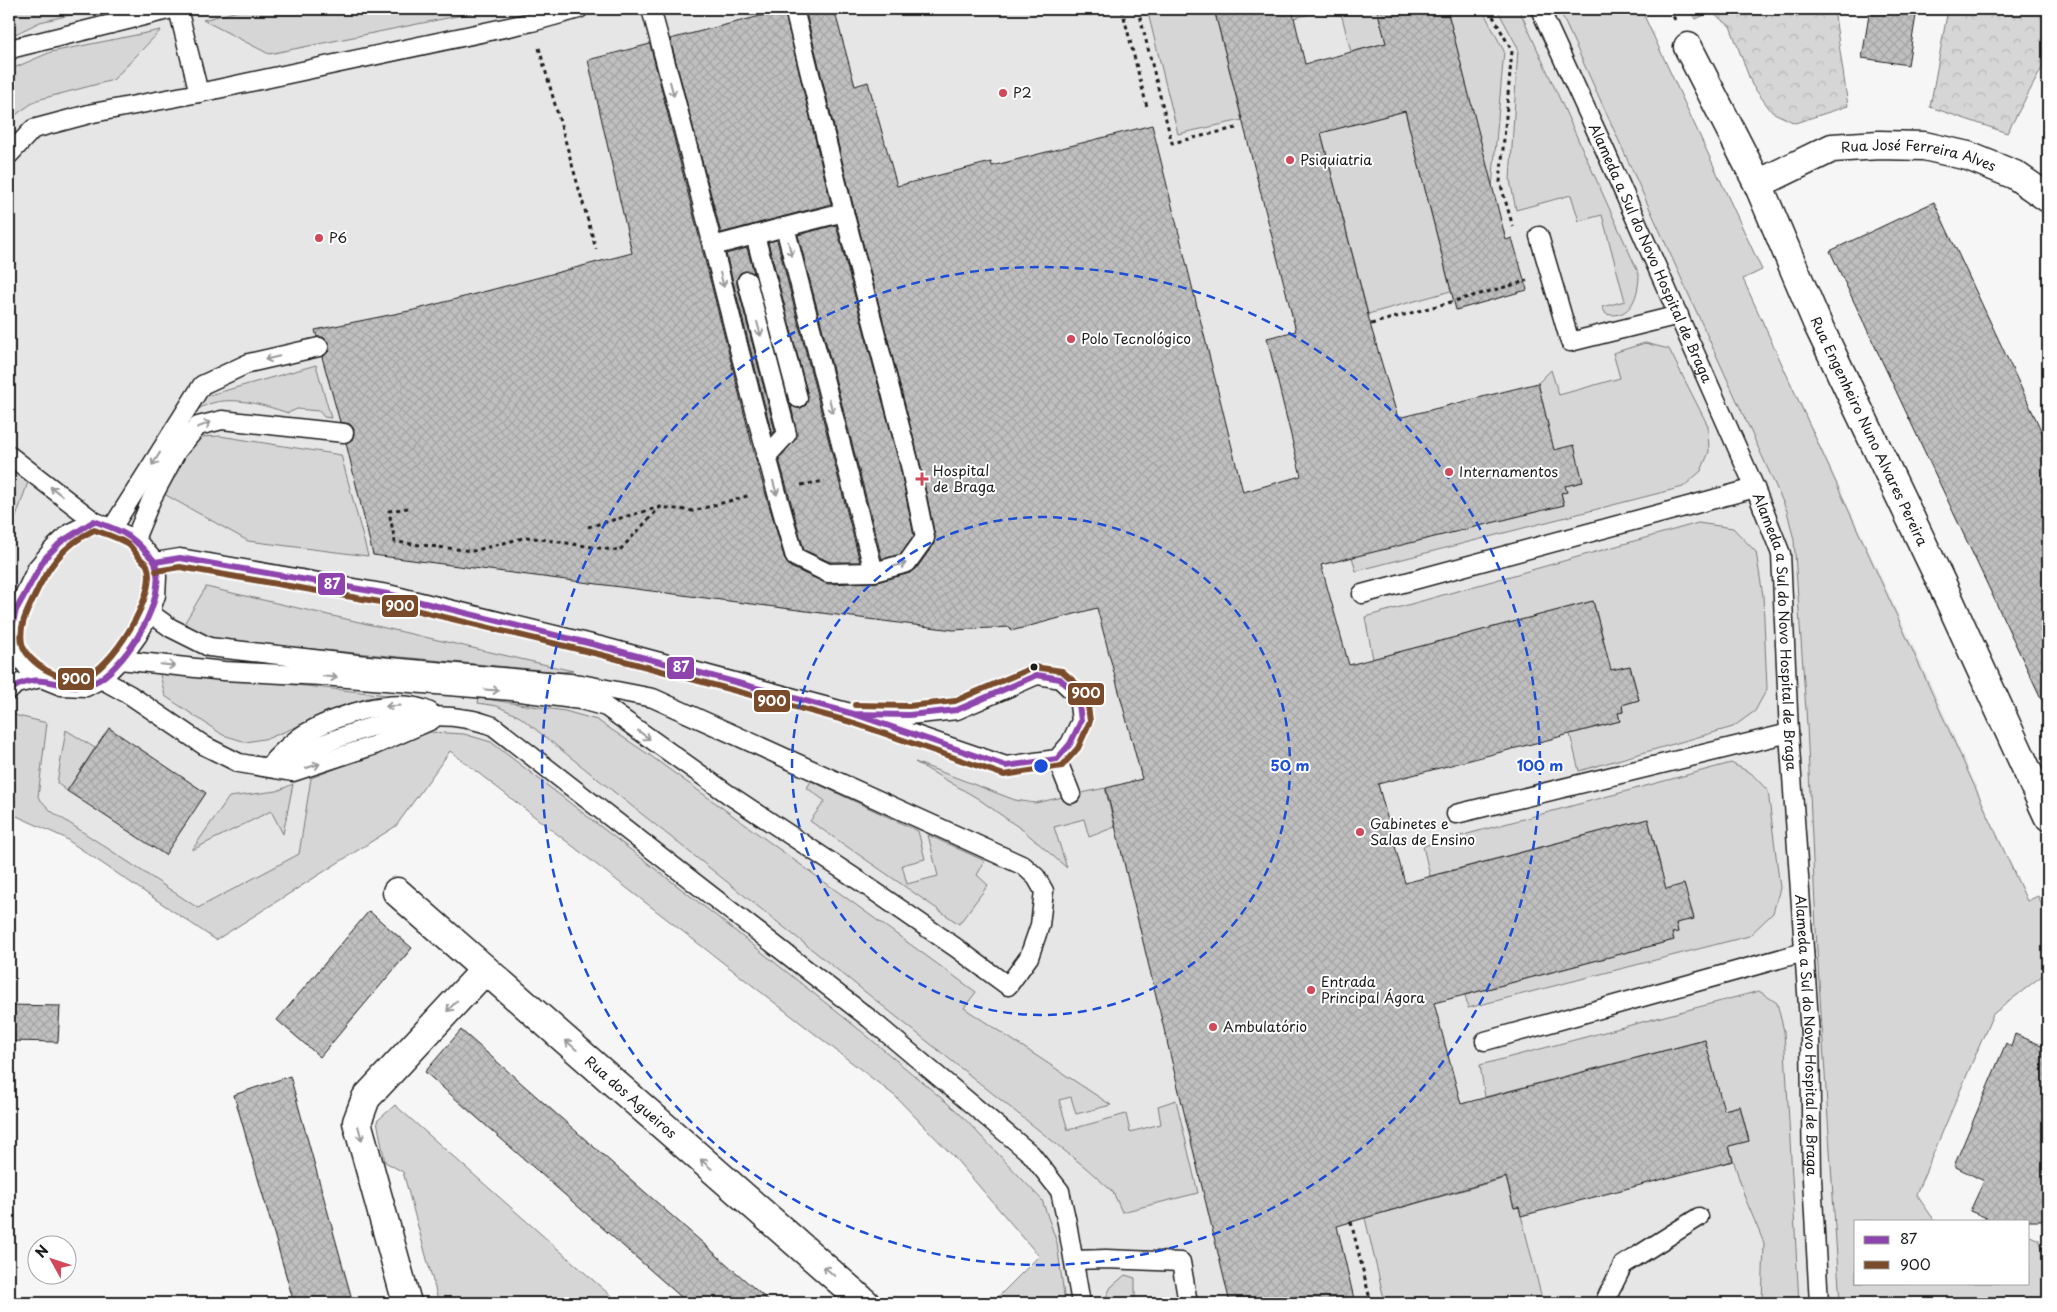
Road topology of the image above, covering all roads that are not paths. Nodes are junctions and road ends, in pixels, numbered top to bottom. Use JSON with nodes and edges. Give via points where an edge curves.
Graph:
{"nodes":[{"id":1,"x":178,"y":9,"type":"edge"},
{"id":2,"x":579,"y":9,"type":"edge"},
{"id":3,"x":651,"y":9,"type":"edge"},
{"id":4,"x":794,"y":9,"type":"edge"},
{"id":5,"x":1540,"y":9,"type":"edge"},
{"id":6,"x":165,"y":10,"type":"edge"},
{"id":7,"x":1688,"y":47,"type":"dead end"},
{"id":8,"x":9,"y":52,"type":"edge"},
{"id":9,"x":199,"y":93,"type":"junction"},
{"id":10,"x":9,"y":155,"type":"edge"},
{"id":11,"x":1758,"y":184,"type":"junction"},
{"id":12,"x":2048,"y":198,"type":"edge"},
{"id":13,"x":844,"y":212,"type":"junction"},
{"id":14,"x":785,"y":227,"type":"junction"},
{"id":15,"x":755,"y":235,"type":"junction"},
{"id":16,"x":1539,"y":236,"type":"dead end"},
{"id":17,"x":713,"y":246,"type":"junction"},
{"id":18,"x":747,"y":281,"type":"dead end"},
{"id":19,"x":1679,"y":316,"type":"junction"},
{"id":20,"x":319,"y":346,"type":"dead end"},
{"id":21,"x":798,"y":398,"type":"dead end"},
{"id":22,"x":344,"y":434,"type":"dead end"},
{"id":23,"x":9,"y":456,"type":"edge"},
{"id":24,"x":766,"y":457,"type":"junction"},
{"id":25,"x":1755,"y":488,"type":"junction"},
{"id":26,"x":94,"y":521,"type":"junction"},
{"id":27,"x":112,"y":528,"type":"junction"},
{"id":28,"x":136,"y":539,"type":"junction"},
{"id":29,"x":155,"y":562,"type":"junction"},
{"id":30,"x":874,"y":572,"type":"junction"},
{"id":31,"x":1362,"y":594,"type":"dead end"},
{"id":32,"x":150,"y":613,"type":"junction"},
{"id":33,"x":11,"y":623,"type":"edge"},
{"id":34,"x":120,"y":660,"type":"junction"},
{"id":35,"x":41,"y":678,"type":"junction"},
{"id":36,"x":101,"y":679,"type":"junction"},
{"id":37,"x":9,"y":691,"type":"edge"},
{"id":38,"x":854,"y":714,"type":"junction"},
{"id":39,"x":439,"y":717,"type":"junction"},
{"id":40,"x":1789,"y":733,"type":"junction"},
{"id":41,"x":1058,"y":759,"type":"junction"},
{"id":42,"x":265,"y":767,"type":"junction"},
{"id":43,"x":1071,"y":794,"type":"dead end"},
{"id":44,"x":1456,"y":814,"type":"dead end"},
{"id":45,"x":2048,"y":816,"type":"edge"},
{"id":46,"x":397,"y":892,"type":"dead end"},
{"id":47,"x":1804,"y":952,"type":"junction"},
{"id":48,"x":485,"y":970,"type":"junction"},
{"id":49,"x":1485,"y":1040,"type":"dead end"},
{"id":50,"x":1699,"y":1217,"type":"dead end"},
{"id":51,"x":1074,"y":1260,"type":"junction"},
{"id":52,"x":407,"y":1303,"type":"edge"},
{"id":53,"x":865,"y":1303,"type":"edge"},
{"id":54,"x":1081,"y":1303,"type":"edge"},
{"id":55,"x":1188,"y":1303,"type":"edge"},
{"id":56,"x":1604,"y":1303,"type":"edge"},
{"id":57,"x":1819,"y":1303,"type":"edge"}],
"edges":[{"from":1,"to":9,"type":"lane"},
{"from":2,"to":9,"type":"lane","via":[[532,22]]},
{"from":3,"to":17,"type":"lane","one_way":true},
{"from":4,"to":13,"type":"lane"},
{"from":5,"to":19,"type":"lane","name":"Alameda a Sul do Novo Hospital de Braga"},
{"from":6,"to":8,"type":"lane","via":[[14,48]]},
{"from":7,"to":11,"type":"street","name":"Rua Engenheiro Nuno Alvares Pereira"},
{"from":9,"to":10,"type":"lane","via":[[93,113],[32,129]]},
{"from":11,"to":12,"type":"street","name":"Rua José Ferreira Alves","via":[[1832,148],[1924,146],[1968,156],[2015,175]]},
{"from":11,"to":45,"type":"street","name":"Rua Engenheiro Nuno Alvares Pereira","via":[[1818,325]]},
{"from":13,"to":14,"type":"lane"},
{"from":30,"to":13,"type":"lane","one_way":true,"via":[[907,563],[925,538],[910,465]]},
{"from":14,"to":15,"type":"lane"},
{"from":14,"to":30,"type":"lane","one_way":true},
{"from":15,"to":17,"type":"lane"},
{"from":15,"to":21,"type":"lane"},
{"from":16,"to":19,"type":"lane","via":[[1570,342]]},
{"from":17,"to":24,"type":"lane","one_way":true},
{"from":18,"to":24,"type":"lane","one_way":true,"via":[[787,434]]},
{"from":19,"to":25,"type":"lane","name":"Alameda a Sul do Novo Hospital de Braga"},
{"from":20,"to":27,"type":"lane","one_way":true,"via":[[249,363],[202,385]]},
{"from":28,"to":22,"type":"lane","one_way":true,"via":[[152,498],[177,451],[198,426],[222,420]]},
{"from":26,"to":23,"type":"lane","one_way":true},
{"from":24,"to":30,"type":"lane","one_way":true,"via":[[795,557],[828,573]]},
{"from":25,"to":31,"type":"lane"},
{"from":25,"to":40,"type":"lane","name":"Alameda a Sul do Novo Hospital de Braga","via":[[1781,554]]},
{"from":26,"to":27,"type":"lane"},
{"from":26,"to":33,"type":"lane","via":[[70,532],[37,568]]},
{"from":27,"to":28,"type":"lane"},
{"from":28,"to":29,"type":"lane"},
{"from":29,"to":32,"type":"lane","via":[[156,595]]},
{"from":29,"to":38,"type":"lane","via":[[180,558],[388,594],[604,647]]},
{"from":32,"to":34,"type":"lane"},
{"from":34,"to":32,"type":"lane","one_way":true,"via":[[224,671],[512,691],[581,700],[606,707],[1008,986],[1029,957],[1040,925],[1044,891],[1024,866],[653,698],[582,684],[209,647],[171,628]]},
{"from":33,"to":35,"type":"lane","via":[[14,648],[27,667]]},
{"from":34,"to":36,"type":"lane"},
{"from":35,"to":36,"type":"lane","via":[[61,686],[86,687]]},
{"from":35,"to":37,"type":"lane","via":[[16,684]]},
{"from":36,"to":42,"type":"lane","via":[[205,746],[239,763]]},
{"from":38,"to":41,"type":"lane","via":[[1006,766]]},
{"from":38,"to":41,"type":"lane","via":[[909,715],[957,710],[1037,675],[1060,679],[1078,696],[1081,721]]},
{"from":42,"to":39,"type":"lane","one_way":true,"via":[[293,772],[375,745]]},
{"from":39,"to":42,"type":"lane","one_way":true,"via":[[422,708],[399,705],[364,710],[303,735]]},
{"from":39,"to":51,"type":"lane","via":[[467,718],[493,726],[870,1019],[1031,1154],[1060,1191]]},
{"from":40,"to":44,"type":"lane"},
{"from":40,"to":47,"type":"lane","name":"Alameda a Sul do Novo Hospital de Braga"},
{"from":41,"to":43,"type":"lane"},
{"from":46,"to":48,"type":"street","name":"Rua dos Agueiros"},
{"from":47,"to":49,"type":"lane"},
{"from":47,"to":57,"type":"lane","name":"Alameda a Sul do Novo Hospital de Braga"},
{"from":48,"to":52,"type":"street","one_way":true,"via":[[366,1098],[358,1122]]},
{"from":53,"to":48,"type":"street","name":"Rua dos Agueiros","one_way":true},
{"from":50,"to":56,"type":"lane","via":[[1623,1265]]},
{"from":51,"to":54,"type":"lane"},
{"from":51,"to":55,"type":"lane","via":[[1181,1262]]}]}
